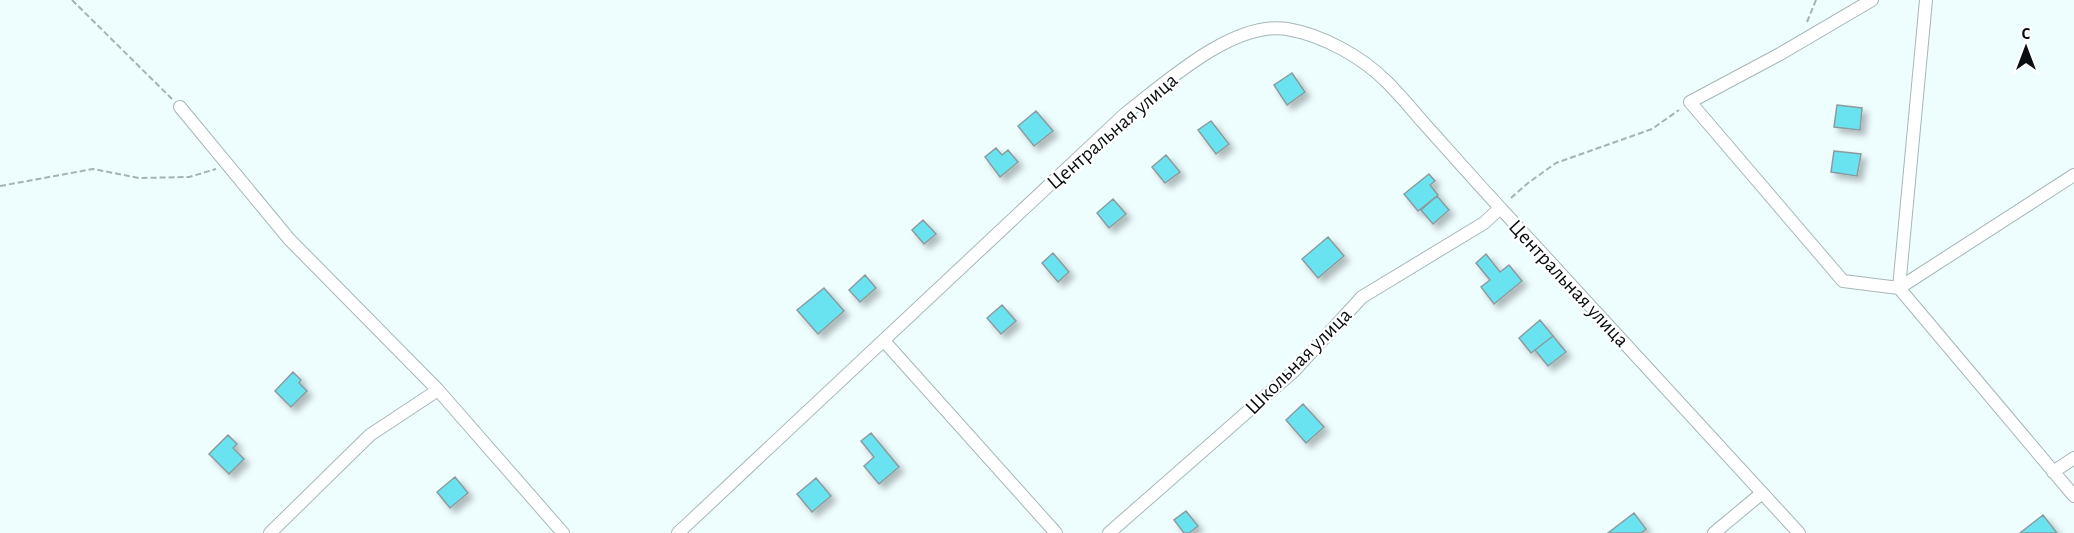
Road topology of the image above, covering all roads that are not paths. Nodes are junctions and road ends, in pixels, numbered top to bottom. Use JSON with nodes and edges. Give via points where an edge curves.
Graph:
{"nodes":[{"id":1,"x":1872,"y":0,"type":"edge"},
{"id":2,"x":1926,"y":0,"type":"edge"},
{"id":3,"x":180,"y":107,"type":"road end"},
{"id":4,"x":2074,"y":174,"type":"edge"},
{"id":5,"x":1500,"y":208,"type":"junction"},
{"id":6,"x":1899,"y":288,"type":"junction"},
{"id":7,"x":884,"y":341,"type":"junction"},
{"id":8,"x":438,"y":390,"type":"junction"},
{"id":9,"x":2074,"y":458,"type":"edge"},
{"id":10,"x":2053,"y":472,"type":"junction"},
{"id":11,"x":1762,"y":493,"type":"junction"},
{"id":12,"x":2074,"y":496,"type":"edge"},
{"id":13,"x":270,"y":533,"type":"edge"},
{"id":14,"x":563,"y":533,"type":"edge"},
{"id":15,"x":678,"y":533,"type":"edge"},
{"id":16,"x":1056,"y":533,"type":"edge"},
{"id":17,"x":1109,"y":533,"type":"edge"},
{"id":18,"x":1714,"y":533,"type":"edge"},
{"id":19,"x":1799,"y":533,"type":"edge"}],
"edges":[{"from":1,"to":6,"type":"street","via":[[1690,102],[1844,281]]},
{"from":2,"to":6,"type":"street"},
{"from":3,"to":8,"type":"street","via":[[289,238]]},
{"from":4,"to":6,"type":"street"},
{"from":5,"to":7,"type":"street","name":"Центральная улица","via":[[1386,81],[1343,49],[1314,36],[1267,28],[1249,32],[1186,67],[1125,114]]},
{"from":5,"to":11,"type":"street","name":"Центральная улица"},
{"from":5,"to":17,"type":"street","name":"Школьная улица","via":[[1484,223],[1362,297],[1294,371]]},
{"from":6,"to":10,"type":"street"},
{"from":7,"to":15,"type":"street","name":"Центральная улица"},
{"from":7,"to":16,"type":"street"},
{"from":8,"to":13,"type":"street","via":[[370,435]]},
{"from":8,"to":14,"type":"street"},
{"from":9,"to":10,"type":"street"},
{"from":10,"to":12,"type":"street"},
{"from":11,"to":18,"type":"street"},
{"from":11,"to":19,"type":"street","name":"Центральная улица"}]}
